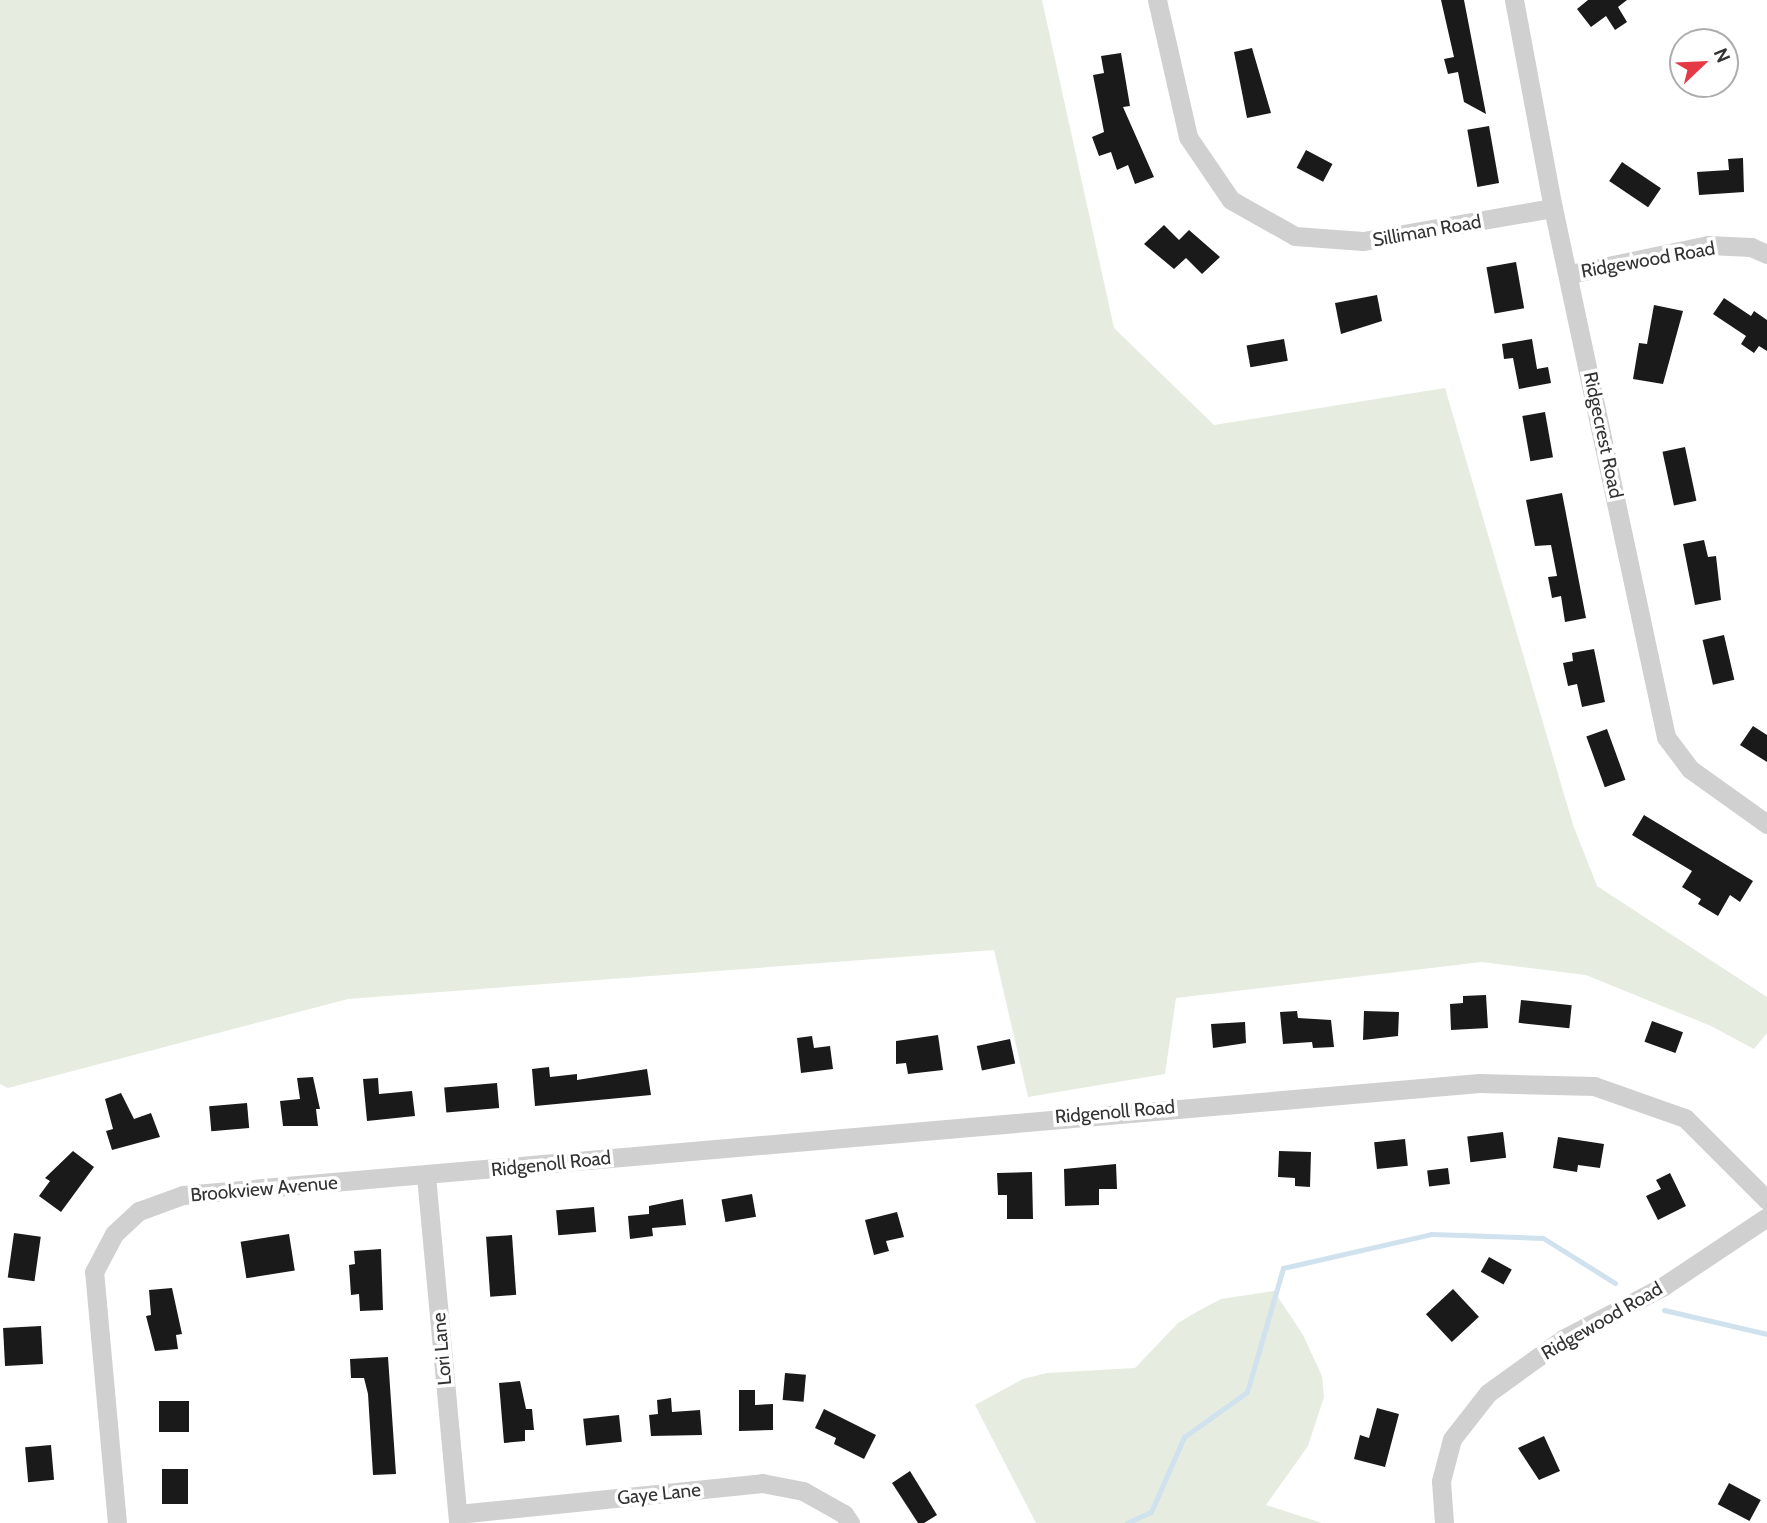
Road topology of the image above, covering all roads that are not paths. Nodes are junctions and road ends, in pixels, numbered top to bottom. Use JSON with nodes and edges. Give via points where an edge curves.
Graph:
{"nodes":[{"id":1,"x":1157,"y":0,"type":"edge"},
{"id":2,"x":1514,"y":0,"type":"edge"},
{"id":3,"x":1553,"y":208,"type":"junction"},
{"id":4,"x":1767,"y":254,"type":"edge"},
{"id":5,"x":1570,"y":274,"type":"junction"},
{"id":6,"x":1767,"y":824,"type":"edge"},
{"id":7,"x":426,"y":1176,"type":"junction"},
{"id":8,"x":1767,"y":1200,"type":"edge"},
{"id":9,"x":1767,"y":1217,"type":"edge"},
{"id":10,"x":458,"y":1518,"type":"edge"},
{"id":11,"x":117,"y":1523,"type":"edge"},
{"id":12,"x":850,"y":1523,"type":"edge"},
{"id":13,"x":1444,"y":1523,"type":"edge"}],
"edges":[{"from":1,"to":3,"type":"street","name":"Silliman Road","via":[[1188,137],[1231,200],[1295,236],[1363,242]]},
{"from":2,"to":3,"type":"street","name":"Ridgecrest Road"},
{"from":3,"to":5,"type":"street","name":"Ridgecrest Road"},
{"from":4,"to":5,"type":"street","name":"Ridgewood Road","via":[[1751,247],[1708,245]]},
{"from":5,"to":6,"type":"street","name":"Ridgecrest Road","via":[[1666,737],[1690,769]]},
{"from":7,"to":8,"type":"street","name":"Ridgenoll Road","via":[[1479,1083],[1594,1086],[1685,1118]]},
{"from":7,"to":10,"type":"street","name":"Lori Lane"},
{"from":7,"to":11,"type":"street","name":"Brookview Avenue","via":[[183,1195],[139,1211],[114,1234],[94,1272]]},
{"from":9,"to":13,"type":"street","name":"Ridgewood Road","via":[[1662,1287],[1563,1339],[1488,1392],[1452,1439],[1441,1481]]},
{"from":10,"to":12,"type":"street","name":"Gaye Lane","via":[[762,1483],[803,1491],[844,1514]]}]}
